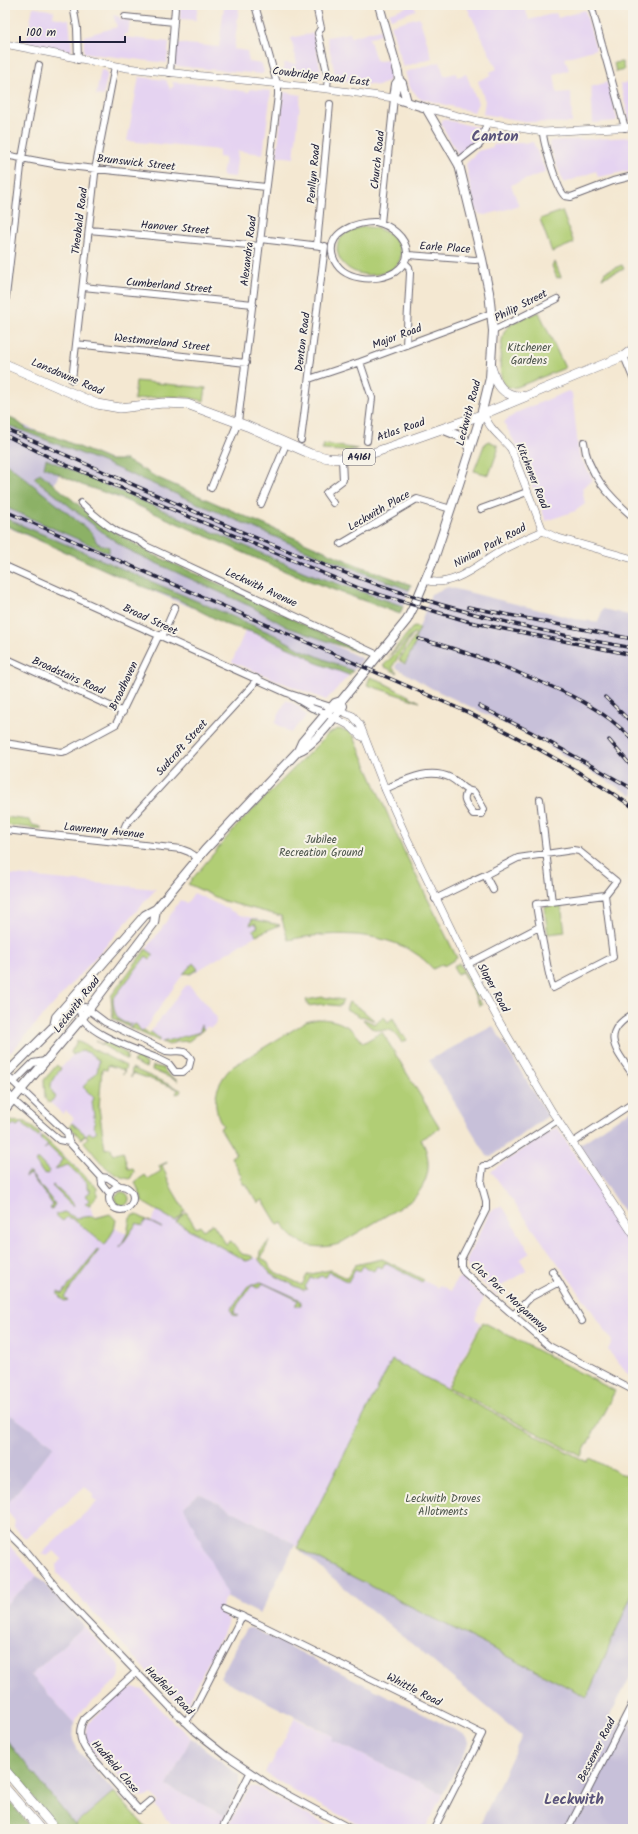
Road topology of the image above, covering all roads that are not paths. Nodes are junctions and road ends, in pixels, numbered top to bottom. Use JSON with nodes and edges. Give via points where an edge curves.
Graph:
{"nodes":[{"id":1,"x":72,"y":5,"type":"edge"},
{"id":2,"x":255,"y":5,"type":"edge"},
{"id":3,"x":316,"y":5,"type":"edge"},
{"id":4,"x":379,"y":5,"type":"edge"},
{"id":5,"x":591,"y":5,"type":"edge"},
{"id":6,"x":175,"y":8,"type":"dead end"},
{"id":7,"x":125,"y":18,"type":"dead end"},
{"id":8,"x":174,"y":22,"type":"junction"},
{"id":9,"x":5,"y":44,"type":"edge"},
{"id":10,"x":78,"y":60,"type":"junction"},
{"id":11,"x":40,"y":65,"type":"dead end"},
{"id":12,"x":115,"y":66,"type":"junction"},
{"id":13,"x":170,"y":73,"type":"junction"},
{"id":14,"x":399,"y":80,"type":"junction"},
{"id":15,"x":277,"y":83,"type":"junction"},
{"id":16,"x":327,"y":88,"type":"junction"},
{"id":17,"x":394,"y":98,"type":"junction"},
{"id":18,"x":407,"y":102,"type":"junction"},
{"id":19,"x":330,"y":104,"type":"dead end"},
{"id":20,"x":426,"y":108,"type":"junction"},
{"id":21,"x":487,"y":122,"type":"junction"},
{"id":22,"x":633,"y":127,"type":"edge"},
{"id":23,"x":624,"y":128,"type":"junction"},
{"id":24,"x":543,"y":132,"type":"junction"},
{"id":25,"x":5,"y":155,"type":"edge"},
{"id":26,"x":22,"y":158,"type":"junction"},
{"id":27,"x":457,"y":162,"type":"junction"},
{"id":28,"x":96,"y":170,"type":"junction"},
{"id":29,"x":633,"y":176,"type":"edge"},
{"id":30,"x":266,"y":187,"type":"junction"},
{"id":31,"x":381,"y":223,"type":"junction"},
{"id":32,"x":89,"y":230,"type":"junction"},
{"id":33,"x":260,"y":243,"type":"junction"},
{"id":34,"x":317,"y":245,"type":"junction"},
{"id":35,"x":325,"y":246,"type":"junction"},
{"id":36,"x":333,"y":247,"type":"junction"},
{"id":37,"x":408,"y":255,"type":"junction"},
{"id":38,"x":482,"y":259,"type":"junction"},
{"id":39,"x":405,"y":263,"type":"junction"},
{"id":40,"x":82,"y":287,"type":"junction"},
{"id":41,"x":557,"y":299,"type":"dead end"},
{"id":42,"x":253,"y":304,"type":"junction"},
{"id":43,"x":5,"y":305,"type":"edge"},
{"id":44,"x":492,"y":313,"type":"junction"},
{"id":45,"x":493,"y":331,"type":"junction"},
{"id":46,"x":76,"y":344,"type":"junction"},
{"id":47,"x":406,"y":345,"type":"junction"},
{"id":48,"x":633,"y":349,"type":"edge"},
{"id":49,"x":629,"y":356,"type":"edge"},
{"id":50,"x":360,"y":362,"type":"junction"},
{"id":51,"x":246,"y":363,"type":"junction"},
{"id":52,"x":5,"y":364,"type":"edge"},
{"id":53,"x":491,"y":368,"type":"junction"},
{"id":54,"x":633,"y":378,"type":"edge"},
{"id":55,"x":309,"y":379,"type":"junction"},
{"id":56,"x":72,"y":380,"type":"dead end"},
{"id":57,"x":526,"y":396,"type":"junction"},
{"id":58,"x":481,"y":414,"type":"junction"},
{"id":59,"x":238,"y":422,"type":"junction"},
{"id":60,"x":442,"y":429,"type":"junction"},
{"id":61,"x":301,"y":440,"type":"dead end"},
{"id":62,"x":367,"y":441,"type":"dead end"},
{"id":63,"x":584,"y":442,"type":"dead end"},
{"id":64,"x":286,"y":444,"type":"junction"},
{"id":65,"x":470,"y":450,"type":"junction"},
{"id":66,"x":342,"y":459,"type":"junction"},
{"id":67,"x":211,"y":488,"type":"dead end"},
{"id":68,"x":320,"y":488,"type":"dead end"},
{"id":69,"x":527,"y":492,"type":"junction"},
{"id":70,"x":326,"y":493,"type":"junction"},
{"id":71,"x":81,"y":503,"type":"dead end"},
{"id":72,"x":333,"y":503,"type":"dead end"},
{"id":73,"x":261,"y":504,"type":"dead end"},
{"id":74,"x":451,"y":509,"type":"junction"},
{"id":75,"x":481,"y":509,"type":"dead end"},
{"id":76,"x":633,"y":517,"type":"edge"},
{"id":77,"x":544,"y":531,"type":"junction"},
{"id":78,"x":341,"y":544,"type":"dead end"},
{"id":79,"x":633,"y":559,"type":"edge"},
{"id":80,"x":5,"y":566,"type":"edge"},
{"id":81,"x":425,"y":580,"type":"junction"},
{"id":82,"x":175,"y":607,"type":"dead end"},
{"id":83,"x":160,"y":636,"type":"junction"},
{"id":84,"x":378,"y":655,"type":"junction"},
{"id":85,"x":5,"y":658,"type":"edge"},
{"id":86,"x":256,"y":678,"type":"junction"},
{"id":87,"x":341,"y":701,"type":"junction"},
{"id":88,"x":329,"y":710,"type":"junction"},
{"id":89,"x":340,"y":710,"type":"junction"},
{"id":90,"x":123,"y":712,"type":"junction"},
{"id":91,"x":334,"y":717,"type":"junction"},
{"id":92,"x":364,"y":737,"type":"junction"},
{"id":93,"x":5,"y":743,"type":"edge"},
{"id":94,"x":298,"y":751,"type":"junction"},
{"id":95,"x":385,"y":789,"type":"junction"},
{"id":96,"x":467,"y":792,"type":"dead end"},
{"id":97,"x":540,"y":799,"type":"dead end"},
{"id":98,"x":5,"y":830,"type":"edge"},
{"id":99,"x":123,"y":831,"type":"dead end"},
{"id":100,"x":547,"y":854,"type":"junction"},
{"id":101,"x":198,"y":858,"type":"junction"},
{"id":102,"x":485,"y":875,"type":"junction"},
{"id":103,"x":493,"y":890,"type":"dead end"},
{"id":104,"x":605,"y":895,"type":"junction"},
{"id":105,"x":435,"y":899,"type":"junction"},
{"id":106,"x":552,"y":902,"type":"junction"},
{"id":107,"x":156,"y":909,"type":"junction"},
{"id":108,"x":539,"y":927,"type":"junction"},
{"id":109,"x":468,"y":964,"type":"junction"},
{"id":110,"x":82,"y":988,"type":"junction"},
{"id":111,"x":80,"y":1007,"type":"junction"},
{"id":112,"x":89,"y":1009,"type":"junction"},
{"id":113,"x":633,"y":1014,"type":"edge"},
{"id":114,"x":82,"y":1018,"type":"junction"},
{"id":115,"x":54,"y":1026,"type":"junction"},
{"id":116,"x":173,"y":1052,"type":"junction"},
{"id":117,"x":45,"y":1061,"type":"junction"},
{"id":118,"x":169,"y":1064,"type":"junction"},
{"id":119,"x":633,"y":1074,"type":"edge"},
{"id":120,"x":5,"y":1076,"type":"edge"},
{"id":121,"x":12,"y":1080,"type":"junction"},
{"id":122,"x":22,"y":1088,"type":"junction"},
{"id":123,"x":5,"y":1090,"type":"edge"},
{"id":124,"x":13,"y":1100,"type":"junction"},
{"id":125,"x":633,"y":1103,"type":"edge"},
{"id":126,"x":5,"y":1109,"type":"edge"},
{"id":127,"x":558,"y":1120,"type":"junction"},
{"id":128,"x":68,"y":1142,"type":"junction"},
{"id":129,"x":572,"y":1143,"type":"junction"},
{"id":130,"x":101,"y":1177,"type":"junction"},
{"id":131,"x":120,"y":1186,"type":"junction"},
{"id":132,"x":110,"y":1194,"type":"junction"},
{"id":133,"x":633,"y":1234,"type":"edge"},
{"id":134,"x":552,"y":1271,"type":"dead end"},
{"id":135,"x":559,"y":1282,"type":"junction"},
{"id":136,"x":513,"y":1315,"type":"junction"},
{"id":137,"x":582,"y":1321,"type":"dead end"},
{"id":138,"x":633,"y":1390,"type":"edge"},
{"id":139,"x":5,"y":1530,"type":"edge"},
{"id":140,"x":223,"y":1608,"type":"dead end"},
{"id":141,"x":242,"y":1616,"type":"junction"},
{"id":142,"x":136,"y":1672,"type":"junction"},
{"id":143,"x":633,"y":1702,"type":"edge"},
{"id":144,"x":185,"y":1722,"type":"junction"},
{"id":145,"x":5,"y":1770,"type":"edge"},
{"id":146,"x":250,"y":1773,"type":"junction"},
{"id":147,"x":5,"y":1788,"type":"edge"},
{"id":148,"x":151,"y":1800,"type":"dead end"},
{"id":149,"x":40,"y":1829,"type":"edge"},
{"id":150,"x":55,"y":1829,"type":"edge"},
{"id":151,"x":222,"y":1829,"type":"edge"},
{"id":152,"x":351,"y":1829,"type":"edge"},
{"id":153,"x":434,"y":1829,"type":"edge"},
{"id":154,"x":568,"y":1829,"type":"edge"}],
"edges":[{"from":1,"to":10,"type":"street"},
{"from":2,"to":15,"type":"street","name":"Alexandra Road"},
{"from":3,"to":16,"type":"street","via":[[321,28],[318,33],[328,76]]},
{"from":4,"to":14,"type":"main road"},
{"from":5,"to":23,"type":"street"},
{"from":6,"to":8,"type":"street"},
{"from":7,"to":8,"type":"street"},
{"from":8,"to":13,"type":"street"},
{"from":9,"to":10,"type":"street","name":"Cowbridge Road East"},
{"from":10,"to":12,"type":"street","name":"Cowbridge Road East"},
{"from":11,"to":26,"type":"street"},
{"from":12,"to":13,"type":"street","name":"Cowbridge Road East"},
{"from":12,"to":28,"type":"street","name":"Theobald Road"},
{"from":13,"to":15,"type":"street","name":"Cowbridge Road East"},
{"from":14,"to":17,"type":"main road"},
{"from":14,"to":18,"type":"main road"},
{"from":15,"to":16,"type":"street","name":"Cowbridge Road East"},
{"from":15,"to":30,"type":"street","name":"Alexandra Road","via":[[278,95]]},
{"from":16,"to":17,"type":"street","name":"Cowbridge Road East"},
{"from":17,"to":18,"type":"main road","name":"Cowbridge Road East"},
{"from":17,"to":31,"type":"street","name":"Church Road"},
{"from":18,"to":20,"type":"main road","name":"Cowbridge Road East"},
{"from":19,"to":34,"type":"street","name":"Penllyn Road"},
{"from":20,"to":21,"type":"street","name":"Cowbridge Road East"},
{"from":20,"to":27,"type":"main road","name":"Leckwith Road"},
{"from":21,"to":24,"type":"street","name":"Cowbridge Road East"},
{"from":21,"to":27,"type":"street","via":[[480,144]]},
{"from":22,"to":23,"type":"street","name":"Cowbridge Road East"},
{"from":23,"to":24,"type":"street","name":"Cowbridge Road East"},
{"from":24,"to":29,"type":"street","via":[[544,144],[556,181],[565,196],[571,197],[612,181]]},
{"from":25,"to":26,"type":"street","name":"Brunswick Street"},
{"from":26,"to":28,"type":"street","name":"Brunswick Street"},
{"from":26,"to":43,"type":"street"},
{"from":27,"to":38,"type":"main road","name":"Leckwith Road"},
{"from":28,"to":30,"type":"street","name":"Brunswick Street"},
{"from":28,"to":32,"type":"street","name":"Theobald Road"},
{"from":30,"to":33,"type":"street","name":"Alexandra Road"},
{"from":31,"to":36,"type":"street","via":[[368,222],[350,226],[338,236]]},
{"from":31,"to":37,"type":"street","via":[[398,234]]},
{"from":32,"to":33,"type":"street","name":"Hanover Street"},
{"from":32,"to":40,"type":"street","name":"Theobald Road"},
{"from":33,"to":34,"type":"street","name":"Hanover Street"},
{"from":33,"to":42,"type":"street","name":"Alexandra Road"},
{"from":34,"to":35,"type":"street","name":"Hanover Street"},
{"from":35,"to":36,"type":"street","name":"Hanover Street"},
{"from":35,"to":55,"type":"street","name":"Denton Road"},
{"from":36,"to":39,"type":"street","via":[[333,256],[341,267],[363,278],[383,277]]},
{"from":37,"to":38,"type":"street","name":"Earle Place"},
{"from":37,"to":39,"type":"street"},
{"from":38,"to":44,"type":"main road","name":"Leckwith Road"},
{"from":39,"to":47,"type":"street","via":[[410,273]]},
{"from":40,"to":42,"type":"street","name":"Cumberland Street"},
{"from":40,"to":46,"type":"street","name":"Theobald Road"},
{"from":41,"to":45,"type":"street","name":"Philip Street"},
{"from":42,"to":51,"type":"street","name":"Alexandra Road"},
{"from":44,"to":45,"type":"main road","name":"Leckwith Road"},
{"from":44,"to":47,"type":"street","name":"Major Road"},
{"from":45,"to":53,"type":"main road","name":"Leckwith Road"},
{"from":46,"to":51,"type":"street","name":"Westmoreland Street"},
{"from":46,"to":56,"type":"street","name":"Theobald Road"},
{"from":47,"to":50,"type":"street","name":"Major Road"},
{"from":48,"to":49,"type":"main road","number":"A4161"},
{"from":49,"to":54,"type":"street"},
{"from":49,"to":57,"type":"main road","number":"A4161"},
{"from":50,"to":55,"type":"street","name":"Major Road"},
{"from":50,"to":62,"type":"street","via":[[372,398]]},
{"from":51,"to":59,"type":"street","name":"Alexandra Road"},
{"from":52,"to":59,"type":"main road","name":"Lansdowne Road","number":"A4161","via":[[110,407],[130,408],[158,403],[181,403]]},
{"from":53,"to":57,"type":"main road","via":[[496,383],[505,392]]},
{"from":53,"to":58,"type":"main road","name":"Leckwith Road"},
{"from":55,"to":61,"type":"street","name":"Denton Road"},
{"from":57,"to":58,"type":"main road","number":"A4161"},
{"from":58,"to":60,"type":"main road","name":"Atlas Road","number":"A4161"},
{"from":58,"to":65,"type":"main road","name":"Leckwith Road"},
{"from":58,"to":69,"type":"street","name":"Kitchener Road","via":[[511,449]]},
{"from":59,"to":64,"type":"main road","name":"Atlas Road","number":"A4161"},
{"from":59,"to":67,"type":"street","name":"Alexandra Road"},
{"from":60,"to":65,"type":"main road","via":[[464,438]]},
{"from":60,"to":66,"type":"main road","name":"Atlas Road","number":"A4161","via":[[366,455]]},
{"from":63,"to":76,"type":"street","via":[[585,456],[598,479],[609,494]]},
{"from":64,"to":66,"type":"main road","name":"Atlas Road","number":"A4161","via":[[320,456]]},
{"from":64,"to":73,"type":"street"},
{"from":65,"to":74,"type":"main road","name":"Leckwith Road"},
{"from":66,"to":70,"type":"street","via":[[343,480]]},
{"from":68,"to":70,"type":"street"},
{"from":69,"to":75,"type":"street"},
{"from":69,"to":77,"type":"street","name":"Kitchener Road"},
{"from":70,"to":72,"type":"street"},
{"from":71,"to":84,"type":"street","name":"Leckwith Avenue","via":[[128,537],[138,538],[146,546]]},
{"from":74,"to":78,"type":"street","name":"Leckwith Place","via":[[417,499]]},
{"from":74,"to":81,"type":"main road","name":"Leckwith Road"},
{"from":77,"to":79,"type":"street","name":"Ninian Park Road","via":[[555,537]]},
{"from":77,"to":81,"type":"street","name":"Ninian Park Road","via":[[503,549],[456,577],[438,582]]},
{"from":80,"to":83,"type":"street","name":"Broad Street"},
{"from":81,"to":84,"type":"main road","name":"Leckwith Road","via":[[407,620]]},
{"from":82,"to":83,"type":"street","name":"Broadhaven"},
{"from":83,"to":86,"type":"street","name":"Broad Street"},
{"from":83,"to":90,"type":"street","name":"Broadhaven"},
{"from":84,"to":87,"type":"main road","name":"Leckwith Road"},
{"from":85,"to":90,"type":"street","name":"Broadstairs Road"},
{"from":86,"to":88,"type":"street","name":"Broad Street","via":[[312,708]]},
{"from":86,"to":99,"type":"street","name":"Sudcroft Street","via":[[253,685],[126,824]]},
{"from":87,"to":88,"type":"main road","name":"Leckwith Road"},
{"from":87,"to":89,"type":"main road","via":[[343,705]]},
{"from":88,"to":89,"type":"street","name":"Sloper Road"},
{"from":88,"to":91,"type":"street"},
{"from":88,"to":94,"type":"main road","name":"Leckwith Road","via":[[302,742]]},
{"from":89,"to":91,"type":"main road","name":"Leckwith Road"},
{"from":89,"to":92,"type":"street","name":"Sloper Road","via":[[353,716],[360,725]]},
{"from":90,"to":93,"type":"street","name":"Broadhaven","via":[[116,724],[66,751],[54,752]]},
{"from":91,"to":92,"type":"street"},
{"from":91,"to":94,"type":"main road","name":"Leckwith Road","via":[[307,747]]},
{"from":92,"to":95,"type":"street","name":"Sloper Road"},
{"from":94,"to":101,"type":"main road","name":"Leckwith Road"},
{"from":95,"to":96,"type":"street","via":[[417,775],[432,774],[452,779]]},
{"from":95,"to":105,"type":"street","name":"Sloper Road"},
{"from":97,"to":100,"type":"street"},
{"from":98,"to":101,"type":"street","name":"Lawrenny Avenue","via":[[181,849]]},
{"from":100,"to":102,"type":"street","via":[[518,858]]},
{"from":100,"to":104,"type":"street","via":[[578,851],[616,881]]},
{"from":100,"to":106,"type":"street"},
{"from":101,"to":107,"type":"main road","name":"Leckwith Road"},
{"from":102,"to":103,"type":"street"},
{"from":102,"to":105,"type":"street"},
{"from":104,"to":106,"type":"street"},
{"from":104,"to":108,"type":"street","via":[[613,958],[553,988]]},
{"from":105,"to":109,"type":"street","name":"Sloper Road"},
{"from":106,"to":108,"type":"street","via":[[536,904]]},
{"from":107,"to":110,"type":"main road","name":"Leckwith Road","via":[[145,915]]},
{"from":107,"to":112,"type":"main road","name":"Leckwith Road","via":[[154,924]]},
{"from":108,"to":109,"type":"street"},
{"from":109,"to":127,"type":"street","name":"Sloper Road"},
{"from":110,"to":111,"type":"street"},
{"from":110,"to":115,"type":"main road","name":"Leckwith Road","via":[[56,1017]]},
{"from":111,"to":112,"type":"street"},
{"from":111,"to":114,"type":"street"},
{"from":111,"to":115,"type":"street","via":[[64,1023]]},
{"from":112,"to":114,"type":"main road","name":"Leckwith Road"},
{"from":112,"to":116,"type":"street","via":[[105,1022]]},
{"from":113,"to":119,"type":"street","via":[[617,1025],[613,1036],[615,1048]]},
{"from":114,"to":117,"type":"main road","name":"Leckwith Road"},
{"from":114,"to":118,"type":"street","via":[[101,1035]]},
{"from":115,"to":120,"type":"main road","name":"Leckwith Road"},
{"from":116,"to":118,"type":"street"},
{"from":116,"to":118,"type":"street","via":[[180,1050],[187,1053],[191,1059],[189,1067],[179,1073],[172,1070]]},
{"from":117,"to":121,"type":"street","via":[[33,1063],[23,1074]]},
{"from":117,"to":122,"type":"main road","name":"Leckwith Road"},
{"from":120,"to":121,"type":"street"},
{"from":121,"to":122,"type":"street"},
{"from":122,"to":123,"type":"street"},
{"from":122,"to":124,"type":"main road","name":"Leckwith Road"},
{"from":122,"to":128,"type":"street","via":[[68,1133]]},
{"from":123,"to":124,"type":"street"},
{"from":124,"to":126,"type":"main road","name":"Leckwith Road"},
{"from":124,"to":128,"type":"street","via":[[59,1140]]},
{"from":125,"to":129,"type":"street"},
{"from":127,"to":129,"type":"street","name":"Sloper Road"},
{"from":127,"to":136,"type":"street","name":"Clos Parc Morgannwg","via":[[488,1166],[483,1166],[481,1183],[486,1210],[461,1261],[465,1272]]},
{"from":128,"to":130,"type":"street"},
{"from":129,"to":133,"type":"street","name":"Sloper Road"},
{"from":130,"to":131,"type":"street","via":[[108,1178]]},
{"from":130,"to":132,"type":"street","via":[[102,1184]]},
{"from":131,"to":132,"type":"street","via":[[113,1189]]},
{"from":131,"to":132,"type":"street","via":[[128,1188],[133,1195],[133,1202],[128,1208],[121,1210],[112,1206]]},
{"from":134,"to":135,"type":"street"},
{"from":135,"to":136,"type":"street","via":[[531,1297]]},
{"from":135,"to":137,"type":"street"},
{"from":136,"to":138,"type":"street","name":"Clos Parc Morgannwg","via":[[549,1346]]},
{"from":139,"to":142,"type":"street","name":"Hadfield Road","via":[[64,1597]]},
{"from":140,"to":141,"type":"street","name":"Whittle Road"},
{"from":141,"to":144,"type":"street"},
{"from":141,"to":153,"type":"street","name":"Whittle Road","via":[[482,1734]]},
{"from":142,"to":144,"type":"street","name":"Hadfield Road"},
{"from":142,"to":148,"type":"street","name":"Hadfield Close","via":[[84,1719],[80,1738],[86,1750],[139,1810]]},
{"from":143,"to":154,"type":"street","name":"Bessemer Road"},
{"from":144,"to":146,"type":"street","name":"Hadfield Road"},
{"from":145,"to":150,"type":"main road"},
{"from":146,"to":151,"type":"street"},
{"from":146,"to":152,"type":"street","name":"Hadfield Road","via":[[293,1800]]},
{"from":147,"to":149,"type":"main road"}]}
